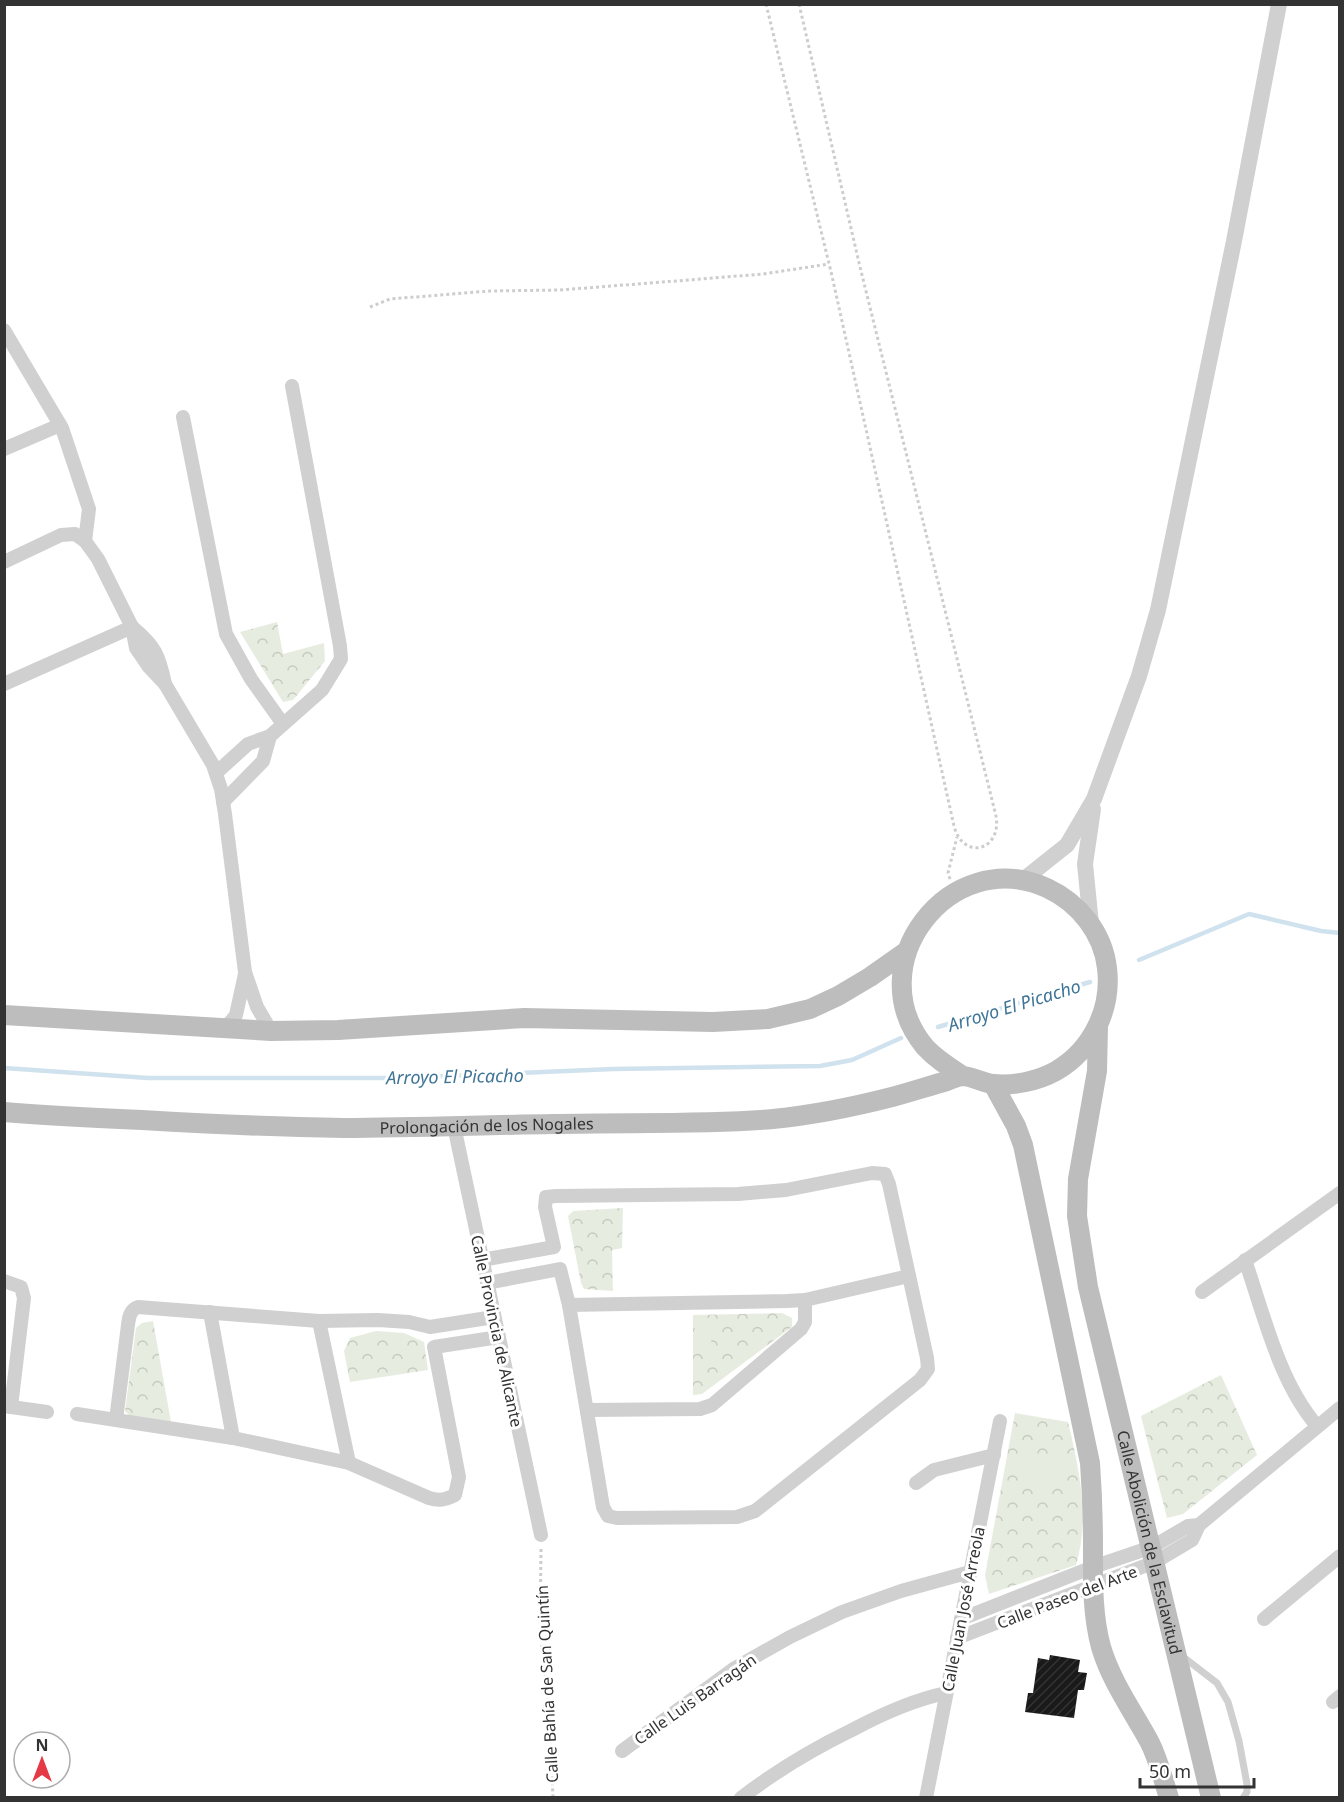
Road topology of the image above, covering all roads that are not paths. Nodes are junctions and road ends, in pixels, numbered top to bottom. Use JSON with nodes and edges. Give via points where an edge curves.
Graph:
{"nodes":[{"id":1,"x":1280,"y":4,"type":"edge"},
{"id":2,"x":5,"y":332,"type":"edge"},
{"id":3,"x":292,"y":386,"type":"dead end"},
{"id":4,"x":183,"y":417,"type":"dead end"},
{"id":5,"x":60,"y":425,"type":"junction"},
{"id":6,"x":4,"y":449,"type":"edge"},
{"id":7,"x":85,"y":541,"type":"junction"},
{"id":8,"x":4,"y":562,"type":"edge"},
{"id":9,"x":132,"y":627,"type":"junction"},
{"id":10,"x":4,"y":684,"type":"edge"},
{"id":11,"x":284,"y":724,"type":"junction"},
{"id":12,"x":270,"y":736,"type":"junction"},
{"id":13,"x":216,"y":773,"type":"junction"},
{"id":14,"x":1094,"y":799,"type":"junction"},
{"id":15,"x":223,"y":801,"type":"junction"},
{"id":16,"x":1023,"y":880,"type":"junction"},
{"id":17,"x":1090,"y":924,"type":"junction"},
{"id":18,"x":907,"y":951,"type":"junction"},
{"id":19,"x":245,"y":972,"type":"junction"},
{"id":20,"x":4,"y":1015,"type":"edge"},
{"id":21,"x":1098,"y":1026,"type":"junction"},
{"id":22,"x":225,"y":1029,"type":"junction"},
{"id":23,"x":271,"y":1031,"type":"junction"},
{"id":24,"x":963,"y":1076,"type":"junction"},
{"id":25,"x":993,"y":1084,"type":"junction"},
{"id":26,"x":4,"y":1112,"type":"edge"},
{"id":27,"x":454,"y":1126,"type":"junction"},
{"id":28,"x":1340,"y":1193,"type":"edge"},
{"id":29,"x":554,"y":1247,"type":"junction"},
{"id":30,"x":482,"y":1260,"type":"junction"},
{"id":31,"x":1245,"y":1260,"type":"junction"},
{"id":32,"x":560,"y":1269,"type":"junction"},
{"id":33,"x":909,"y":1276,"type":"junction"},
{"id":34,"x":4,"y":1281,"type":"edge"},
{"id":35,"x":487,"y":1282,"type":"junction"},
{"id":36,"x":1202,"y":1292,"type":"dead end"},
{"id":37,"x":805,"y":1300,"type":"junction"},
{"id":38,"x":569,"y":1305,"type":"junction"},
{"id":39,"x":210,"y":1312,"type":"junction"},
{"id":40,"x":494,"y":1317,"type":"junction"},
{"id":41,"x":319,"y":1321,"type":"junction"},
{"id":42,"x":430,"y":1326,"type":"junction"},
{"id":43,"x":499,"y":1337,"type":"junction"},
{"id":44,"x":434,"y":1347,"type":"junction"},
{"id":45,"x":8,"y":1407,"type":"edge"},
{"id":46,"x":1339,"y":1409,"type":"edge"},
{"id":47,"x":587,"y":1410,"type":"junction"},
{"id":48,"x":48,"y":1412,"type":"dead end"},
{"id":49,"x":77,"y":1414,"type":"dead end"},
{"id":50,"x":116,"y":1420,"type":"junction"},
{"id":51,"x":1000,"y":1421,"type":"dead end"},
{"id":52,"x":1317,"y":1426,"type":"junction"},
{"id":53,"x":233,"y":1438,"type":"junction"},
{"id":54,"x":993,"y":1455,"type":"junction"},
{"id":55,"x":349,"y":1462,"type":"junction"},
{"id":56,"x":915,"y":1483,"type":"dead end"},
{"id":57,"x":541,"y":1535,"type":"road end"},
{"id":58,"x":1154,"y":1555,"type":"junction"},
{"id":59,"x":1340,"y":1556,"type":"edge"},
{"id":60,"x":1093,"y":1567,"type":"junction"},
{"id":61,"x":970,"y":1572,"type":"junction"},
{"id":62,"x":1093,"y":1587,"type":"junction"},
{"id":63,"x":1004,"y":1603,"type":"junction"},
{"id":64,"x":961,"y":1619,"type":"junction"},
{"id":65,"x":1008,"y":1619,"type":"junction"},
{"id":66,"x":1264,"y":1619,"type":"dead end"},
{"id":67,"x":957,"y":1638,"type":"junction"},
{"id":68,"x":1176,"y":1652,"type":"junction"},
{"id":69,"x":946,"y":1693,"type":"junction"},
{"id":70,"x":622,"y":1751,"type":"dead end"},
{"id":71,"x":741,"y":1797,"type":"edge"},
{"id":72,"x":926,"y":1797,"type":"edge"},
{"id":73,"x":1169,"y":1797,"type":"edge"},
{"id":74,"x":1211,"y":1797,"type":"edge"},
{"id":75,"x":1243,"y":1797,"type":"edge"}],
"edges":[{"from":1,"to":14,"type":"street","via":[[1158,610],[1139,676]]},
{"from":2,"to":5,"type":"street"},
{"from":3,"to":11,"type":"street","via":[[341,659],[322,690]]},
{"from":4,"to":11,"type":"street","via":[[226,634],[251,680]]},
{"from":5,"to":6,"type":"street"},
{"from":5,"to":7,"type":"street","via":[[89,509]]},
{"from":7,"to":8,"type":"street","via":[[75,534],[61,535]]},
{"from":7,"to":9,"type":"street"},
{"from":9,"to":10,"type":"street"},
{"from":9,"to":13,"type":"street","via":[[136,648],[165,684]]},
{"from":11,"to":12,"type":"street"},
{"from":12,"to":13,"type":"street","via":[[248,744]]},
{"from":12,"to":15,"type":"street","via":[[263,761]]},
{"from":13,"to":15,"type":"street"},
{"from":14,"to":16,"type":"street","via":[[1067,845]]},
{"from":14,"to":17,"type":"street","via":[[1085,864]]},
{"from":15,"to":19,"type":"street"},
{"from":16,"to":17,"type":"main road","via":[[1061,895]]},
{"from":16,"to":18,"type":"main road","via":[[986,881],[955,892],[924,918]]},
{"from":17,"to":21,"type":"main road","via":[[1107,963],[1107,996]]},
{"from":18,"to":23,"type":"main road","via":[[838,996],[810,1009],[768,1019],[713,1022],[524,1018]]},
{"from":18,"to":24,"type":"main road","via":[[902,975],[903,1000],[911,1024],[924,1046]]},
{"from":19,"to":22,"type":"street","via":[[236,1015]]},
{"from":19,"to":23,"type":"street","via":[[257,1007]]},
{"from":20,"to":22,"type":"main road"},
{"from":21,"to":25,"type":"main road","via":[[1080,1052],[1055,1072],[1025,1083]]},
{"from":21,"to":58,"type":"main road","name":"Calle Abolición de la Esclavitud","via":[[1097,1071],[1078,1179],[1077,1216],[1088,1287]]},
{"from":22,"to":23,"type":"main road"},
{"from":24,"to":25,"type":"main road"},
{"from":24,"to":27,"type":"main road","name":"Prolongación de los Nogales","via":[[893,1097],[773,1119]]},
{"from":25,"to":60,"type":"main road","via":[[1023,1146],[1090,1463]]},
{"from":26,"to":27,"type":"main road","name":"Prolongación de los Nogales","via":[[264,1127]]},
{"from":27,"to":30,"type":"street","name":"Calle Provincia de Alicante"},
{"from":28,"to":31,"type":"street"},
{"from":29,"to":30,"type":"street"},
{"from":29,"to":32,"type":"street"},
{"from":29,"to":33,"type":"street","via":[[546,1197],[786,1191],[872,1173],[885,1174]]},
{"from":30,"to":35,"type":"street","name":"Calle Provincia de Alicante"},
{"from":31,"to":36,"type":"street"},
{"from":31,"to":52,"type":"street","via":[[1288,1379],[1303,1410]]},
{"from":32,"to":35,"type":"street"},
{"from":32,"to":38,"type":"street"},
{"from":33,"to":37,"type":"street"},
{"from":33,"to":47,"type":"street","via":[[928,1370],[755,1511],[737,1517],[608,1516]]},
{"from":34,"to":45,"type":"street","via":[[21,1287],[24,1298]]},
{"from":35,"to":40,"type":"street","name":"Calle Provincia de Alicante"},
{"from":37,"to":38,"type":"street"},
{"from":37,"to":47,"type":"street","via":[[806,1322],[801,1329],[712,1405],[700,1409]]},
{"from":38,"to":47,"type":"street"},
{"from":39,"to":41,"type":"street"},
{"from":39,"to":50,"type":"street","via":[[134,1309],[128,1326]]},
{"from":39,"to":53,"type":"street"},
{"from":40,"to":42,"type":"street"},
{"from":40,"to":43,"type":"street","name":"Calle Provincia de Alicante"},
{"from":41,"to":42,"type":"street","via":[[378,1320]]},
{"from":41,"to":55,"type":"street"},
{"from":42,"to":44,"type":"street"},
{"from":43,"to":44,"type":"street"},
{"from":43,"to":57,"type":"street","name":"Calle Provincia de Alicante"},
{"from":44,"to":55,"type":"street","via":[[459,1477],[455,1495],[438,1501]]},
{"from":45,"to":48,"type":"street"},
{"from":46,"to":52,"type":"street","name":"Calle Paseo del Arte"},
{"from":49,"to":50,"type":"street"},
{"from":50,"to":53,"type":"street"},
{"from":51,"to":54,"type":"street","name":"Calle Juan José Arreola"},
{"from":52,"to":58,"type":"street","name":"Calle Paseo del Arte","via":[[1199,1525],[1192,1540]]},
{"from":53,"to":55,"type":"street"},
{"from":54,"to":56,"type":"street","via":[[934,1470]]},
{"from":54,"to":61,"type":"street","name":"Calle Juan José Arreola"},
{"from":58,"to":60,"type":"street","name":"Calle Paseo del Arte"},
{"from":58,"to":62,"type":"street","name":"Calle Paseo del Arte"},
{"from":58,"to":68,"type":"main road","name":"Calle Abolición de la Esclavitud"},
{"from":59,"to":66,"type":"street"},
{"from":60,"to":62,"type":"main road"},
{"from":60,"to":63,"type":"street","name":"Calle Paseo del Arte"},
{"from":61,"to":64,"type":"street","name":"Calle Juan José Arreola"},
{"from":61,"to":70,"type":"street","name":"Calle Luis Barragán","via":[[842,1612],[790,1637],[735,1668]]},
{"from":62,"to":65,"type":"street","name":"Calle Paseo del Arte"},
{"from":62,"to":73,"type":"main road","via":[[1095,1618],[1109,1671],[1150,1744]]},
{"from":63,"to":64,"type":"street","name":"Calle Paseo del Arte"},
{"from":63,"to":65,"type":"street"},
{"from":64,"to":67,"type":"street","name":"Calle Juan José Arreola"},
{"from":65,"to":67,"type":"street","name":"Calle Paseo del Arte"},
{"from":67,"to":69,"type":"street","name":"Calle Juan José Arreola"},
{"from":68,"to":74,"type":"main road","name":"Calle Abolición de la Esclavitud"},
{"from":68,"to":75,"type":"lane","via":[[1217,1683],[1228,1702],[1247,1784]]},
{"from":69,"to":71,"type":"street","via":[[903,1706],[819,1746]]},
{"from":69,"to":72,"type":"street","name":"Calle Juan José Arreola"}]}
